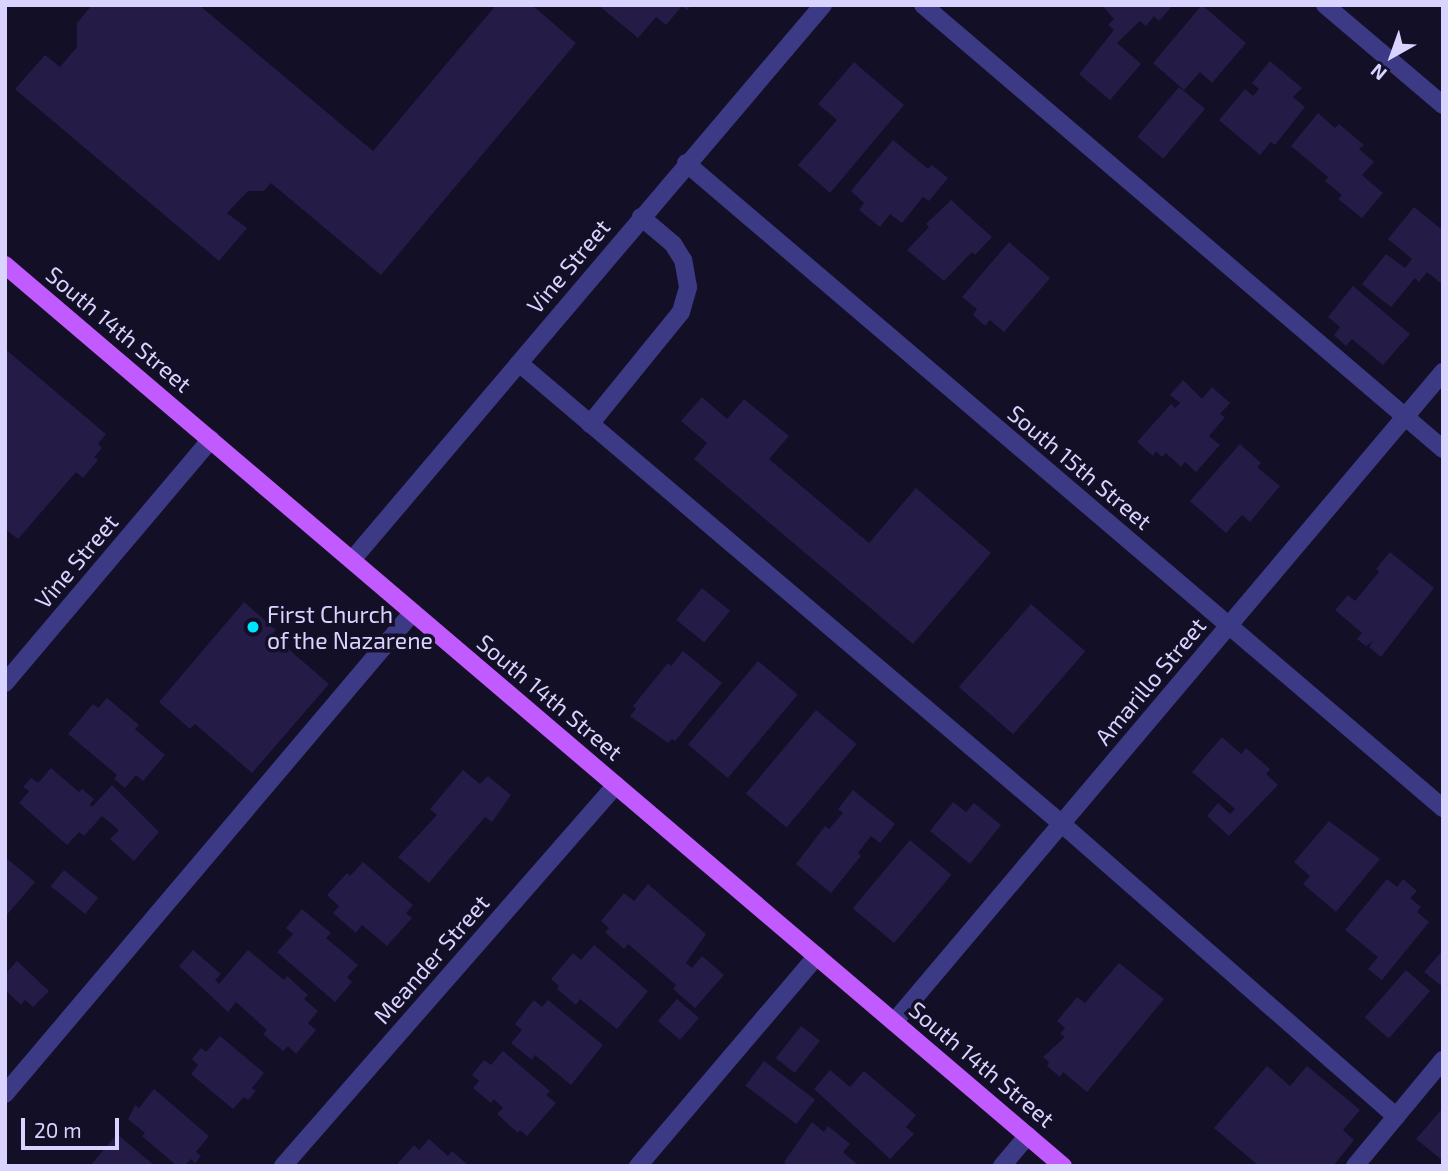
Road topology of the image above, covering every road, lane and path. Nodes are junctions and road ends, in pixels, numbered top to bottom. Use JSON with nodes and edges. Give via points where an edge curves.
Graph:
{"nodes":[{"id":1,"x":823,"y":5,"type":"edge"},
{"id":2,"x":923,"y":5,"type":"edge"},
{"id":3,"x":1325,"y":5,"type":"edge"},
{"id":4,"x":1443,"y":105,"type":"edge"},
{"id":5,"x":686,"y":163,"type":"junction"},
{"id":6,"x":641,"y":217,"type":"junction"},
{"id":7,"x":6,"y":268,"type":"edge"},
{"id":8,"x":519,"y":363,"type":"junction"},
{"id":9,"x":1443,"y":372,"type":"edge"},
{"id":10,"x":1405,"y":416,"type":"junction"},
{"id":11,"x":590,"y":424,"type":"junction"},
{"id":12,"x":211,"y":439,"type":"junction"},
{"id":13,"x":1443,"y":449,"type":"edge"},
{"id":14,"x":352,"y":560,"type":"junction"},
{"id":15,"x":413,"y":612,"type":"junction"},
{"id":16,"x":1229,"y":626,"type":"junction"},
{"id":17,"x":5,"y":683,"type":"edge"},
{"id":18,"x":616,"y":785,"type":"junction"},
{"id":19,"x":1443,"y":808,"type":"edge"},
{"id":20,"x":1062,"y":824,"type":"junction"},
{"id":21,"x":817,"y":956,"type":"junction"},
{"id":22,"x":894,"y":1022,"type":"junction"},
{"id":23,"x":1443,"y":1060,"type":"edge"},
{"id":24,"x":5,"y":1094,"type":"edge"},
{"id":25,"x":1396,"y":1116,"type":"junction"},
{"id":26,"x":1028,"y":1135,"type":"junction"},
{"id":27,"x":283,"y":1166,"type":"edge"},
{"id":28,"x":638,"y":1166,"type":"edge"},
{"id":29,"x":1002,"y":1166,"type":"edge"},
{"id":30,"x":1063,"y":1166,"type":"edge"},
{"id":31,"x":1355,"y":1166,"type":"edge"}],
"edges":[{"from":1,"to":5,"type":"street","name":"Vine Street"},
{"from":2,"to":10,"type":"street"},
{"from":3,"to":4,"type":"street"},
{"from":5,"to":6,"type":"street","name":"Vine Street"},
{"from":5,"to":16,"type":"street","name":"South 15th Street"},
{"from":6,"to":8,"type":"street","name":"Vine Street"},
{"from":6,"to":11,"type":"street","via":[[673,244],[683,260],[688,287],[681,312]]},
{"from":7,"to":12,"type":"main road","name":"South 14th Street"},
{"from":8,"to":11,"type":"street"},
{"from":8,"to":14,"type":"street","name":"Vine Street"},
{"from":9,"to":10,"type":"street","name":"Amarillo Street"},
{"from":10,"to":13,"type":"street"},
{"from":10,"to":16,"type":"street","name":"Amarillo Street"},
{"from":11,"to":20,"type":"street"},
{"from":12,"to":14,"type":"main road","name":"South 14th Street"},
{"from":12,"to":17,"type":"street","name":"Vine Street"},
{"from":14,"to":15,"type":"main road","name":"South 14th Street"},
{"from":15,"to":18,"type":"main road","name":"South 14th Street"},
{"from":15,"to":24,"type":"street"},
{"from":16,"to":19,"type":"street","name":"South 15th Street"},
{"from":16,"to":20,"type":"street","name":"Amarillo Street"},
{"from":18,"to":21,"type":"main road","name":"South 14th Street"},
{"from":18,"to":27,"type":"street","name":"Meander Street"},
{"from":20,"to":22,"type":"street","name":"Amarillo Street"},
{"from":20,"to":25,"type":"street"},
{"from":21,"to":22,"type":"main road","name":"South 14th Street"},
{"from":21,"to":28,"type":"street"},
{"from":22,"to":26,"type":"main road","name":"South 14th Street"},
{"from":23,"to":25,"type":"street"},
{"from":25,"to":31,"type":"street"},
{"from":26,"to":29,"type":"street"},
{"from":26,"to":30,"type":"main road","name":"South 14th Street"}]}
